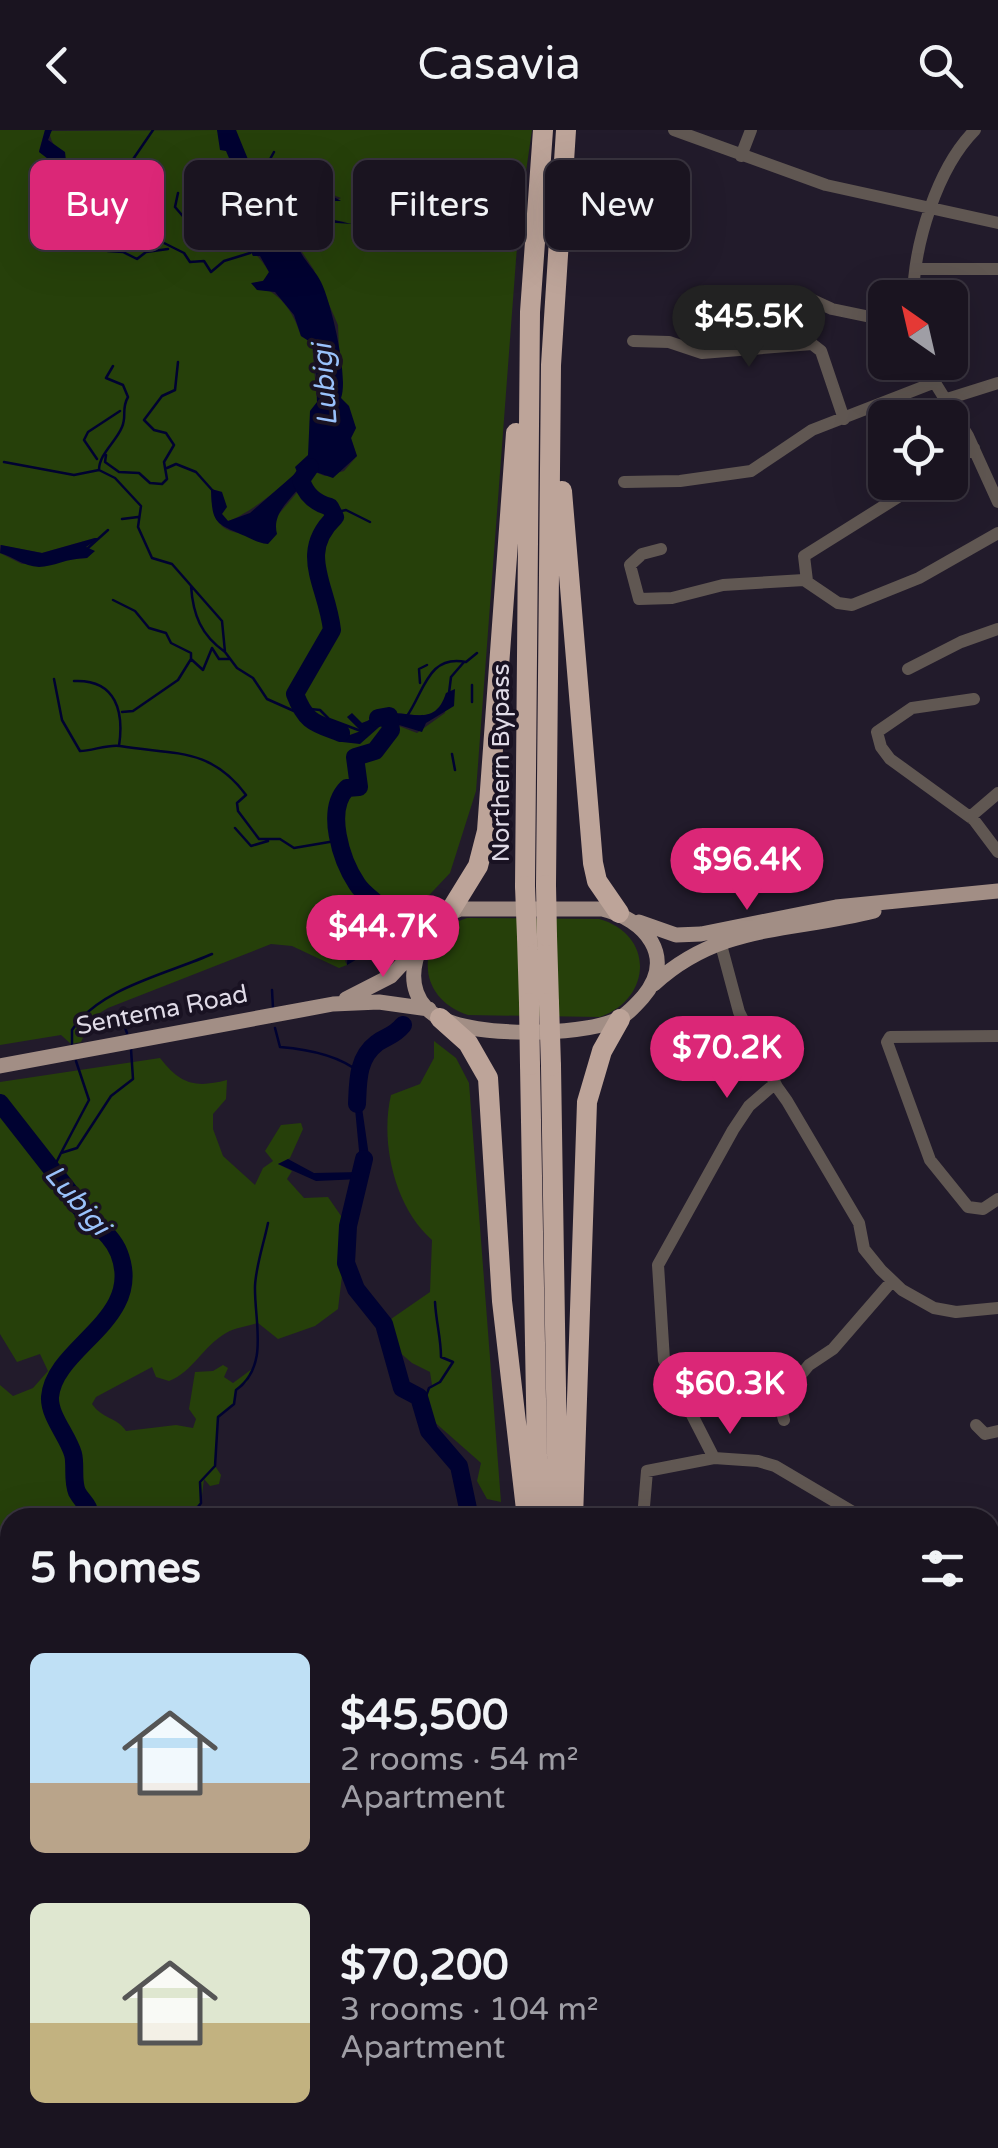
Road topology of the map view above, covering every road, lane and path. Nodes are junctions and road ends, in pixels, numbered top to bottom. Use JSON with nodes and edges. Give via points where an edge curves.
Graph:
{"nodes":[{"id":1,"x":543,"y":130,"type":"edge"},
{"id":2,"x":566,"y":130,"type":"edge"},
{"id":3,"x":674,"y":130,"type":"edge"},
{"id":4,"x":751,"y":130,"type":"edge"},
{"id":5,"x":976,"y":130,"type":"edge"},
{"id":6,"x":740,"y":156,"type":"junction"},
{"id":7,"x":932,"y":210,"type":"junction"},
{"id":8,"x":998,"y":223,"type":"edge"},
{"id":9,"x":916,"y":269,"type":"junction"},
{"id":10,"x":998,"y":269,"type":"edge"},
{"id":11,"x":915,"y":280,"type":"edge"},
{"id":12,"x":719,"y":302,"type":"dead end"},
{"id":13,"x":530,"y":312,"type":"junction"},
{"id":14,"x":868,"y":316,"type":"edge"},
{"id":15,"x":633,"y":341,"type":"dead end"},
{"id":16,"x":551,"y":365,"type":"junction"},
{"id":17,"x":932,"y":380,"type":"edge"},
{"id":18,"x":934,"y":383,"type":"junction"},
{"id":19,"x":998,"y":383,"type":"edge"},
{"id":20,"x":944,"y":400,"type":"joint"},
{"id":21,"x":844,"y":418,"type":"junction"},
{"id":22,"x":968,"y":438,"type":"edge"},
{"id":23,"x":974,"y":448,"type":"junction"},
{"id":24,"x":968,"y":452,"type":"edge"},
{"id":25,"x":624,"y":482,"type":"dead end"},
{"id":26,"x":996,"y":486,"type":"edge"},
{"id":27,"x":893,"y":500,"type":"edge"},
{"id":28,"x":998,"y":502,"type":"edge"},
{"id":29,"x":998,"y":533,"type":"edge"},
{"id":30,"x":661,"y":550,"type":"dead end"},
{"id":31,"x":808,"y":581,"type":"junction"},
{"id":32,"x":998,"y":629,"type":"edge"},
{"id":33,"x":908,"y":669,"type":"dead end"},
{"id":34,"x":974,"y":699,"type":"dead end"},
{"id":35,"x":998,"y":793,"type":"edge"},
{"id":36,"x":970,"y":817,"type":"junction"},
{"id":37,"x":998,"y":852,"type":"edge"},
{"id":38,"x":536,"y":886,"type":"junction"},
{"id":39,"x":998,"y":891,"type":"edge"},
{"id":40,"x":881,"y":906,"type":"junction"},
{"id":41,"x":449,"y":913,"type":"junction"},
{"id":42,"x":626,"y":916,"type":"junction"},
{"id":43,"x":720,"y":941,"type":"junction"},
{"id":44,"x":418,"y":947,"type":"junction"},
{"id":45,"x":654,"y":984,"type":"junction"},
{"id":46,"x":334,"y":1004,"type":"junction"},
{"id":47,"x":434,"y":1014,"type":"junction"},
{"id":48,"x":620,"y":1019,"type":"junction"},
{"id":49,"x":998,"y":1036,"type":"edge"},
{"id":50,"x":540,"y":1065,"type":"junction"},
{"id":51,"x":0,"y":1066,"type":"edge"},
{"id":52,"x":777,"y":1087,"type":"junction"},
{"id":53,"x":998,"y":1199,"type":"edge"},
{"id":54,"x":892,"y":1280,"type":"junction"},
{"id":55,"x":998,"y":1308,"type":"edge"},
{"id":56,"x":784,"y":1420,"type":"dead end"},
{"id":57,"x":976,"y":1425,"type":"dead end"},
{"id":58,"x":998,"y":1431,"type":"edge"},
{"id":59,"x":714,"y":1458,"type":"junction"},
{"id":60,"x":527,"y":1508,"type":"edge"},
{"id":61,"x":538,"y":1508,"type":"edge"},
{"id":62,"x":558,"y":1508,"type":"edge"},
{"id":63,"x":573,"y":1508,"type":"edge"},
{"id":64,"x":644,"y":1508,"type":"edge"},
{"id":65,"x":847,"y":1508,"type":"edge"}],
"edges":[{"from":1,"to":13,"type":"highway","name":"Northern Bypass"},
{"from":2,"to":16,"type":"highway","name":"Northern Bypass"},
{"from":3,"to":6,"type":"street"},
{"from":4,"to":6,"type":"street"},
{"from":5,"to":7,"type":"street","via":[[945,172]]},
{"from":6,"to":7,"type":"street"},
{"from":7,"to":8,"type":"street"},
{"from":7,"to":9,"type":"street"},
{"from":9,"to":10,"type":"street"},
{"from":9,"to":11,"type":"street"},
{"from":12,"to":14,"type":"street","via":[[808,298]]},
{"from":13,"to":38,"type":"highway","name":"Northern Bypass"},
{"from":13,"to":41,"type":"highway","via":[[487,831],[478,866]]},
{"from":15,"to":21,"type":"street","via":[[669,342],[702,353],[812,344],[821,350]]},
{"from":16,"to":38,"type":"highway","name":"Northern Bypass"},
{"from":16,"to":42,"type":"highway","via":[[593,863],[597,881]]},
{"from":17,"to":18,"type":"street"},
{"from":18,"to":20,"type":"street"},
{"from":18,"to":21,"type":"street"},
{"from":19,"to":20,"type":"street"},
{"from":21,"to":25,"type":"street","via":[[804,434],[751,471]]},
{"from":22,"to":23,"type":"street"},
{"from":23,"to":24,"type":"street"},
{"from":23,"to":26,"type":"street"},
{"from":26,"to":28,"type":"street"},
{"from":27,"to":31,"type":"street","via":[[804,556]]},
{"from":29,"to":31,"type":"street","via":[[859,603],[840,604]]},
{"from":30,"to":31,"type":"street","via":[[630,565],[639,599]]},
{"from":32,"to":33,"type":"street"},
{"from":34,"to":36,"type":"street","via":[[912,708],[877,732],[890,759]]},
{"from":35,"to":36,"type":"street"},
{"from":36,"to":37,"type":"street"},
{"from":38,"to":50,"type":"highway","name":"Northern Bypass","bridge":true},
{"from":39,"to":40,"type":"main road"},
{"from":40,"to":42,"type":"main road","via":[[836,907],[676,935]]},
{"from":40,"to":43,"type":"main road"},
{"from":41,"to":42,"type":"main road","via":[[602,908]]},
{"from":41,"to":44,"type":"main road","name":"Sentema Road"},
{"from":42,"to":45,"type":"main road","via":[[643,927],[657,955]]},
{"from":43,"to":45,"type":"main road"},
{"from":43,"to":52,"type":"street","via":[[739,1012]]},
{"from":44,"to":46,"type":"main road","name":"Sentema Road","via":[[390,976]]},
{"from":44,"to":47,"type":"main road","via":[[415,977]]},
{"from":45,"to":48,"type":"main road"},
{"from":46,"to":47,"type":"main road","name":"Sentema Road","via":[[380,1002]]},
{"from":46,"to":51,"type":"main road","name":"Sentema Road"},
{"from":47,"to":48,"type":"main road","name":"Sentema Road","via":[[493,1030],[576,1029]]},
{"from":47,"to":60,"type":"highway","via":[[468,1042],[488,1078],[502,1301]]},
{"from":48,"to":63,"type":"highway","via":[[587,1102]]},
{"from":49,"to":53,"type":"street","via":[[886,1042],[930,1160],[968,1207],[983,1209]]},
{"from":50,"to":61,"type":"highway","name":"Northern Bypass"},
{"from":50,"to":62,"type":"highway","name":"Northern Bypass"},
{"from":52,"to":54,"type":"street","via":[[858,1223],[864,1249]]},
{"from":52,"to":59,"type":"street","via":[[749,1106],[658,1265],[664,1360]]},
{"from":54,"to":55,"type":"street","via":[[934,1308]]},
{"from":54,"to":56,"type":"street","via":[[833,1349],[788,1387],[779,1401]]},
{"from":57,"to":58,"type":"street","via":[[986,1434]]},
{"from":59,"to":64,"type":"street","via":[[647,1471]]},
{"from":59,"to":65,"type":"street","via":[[769,1463]]}]}
